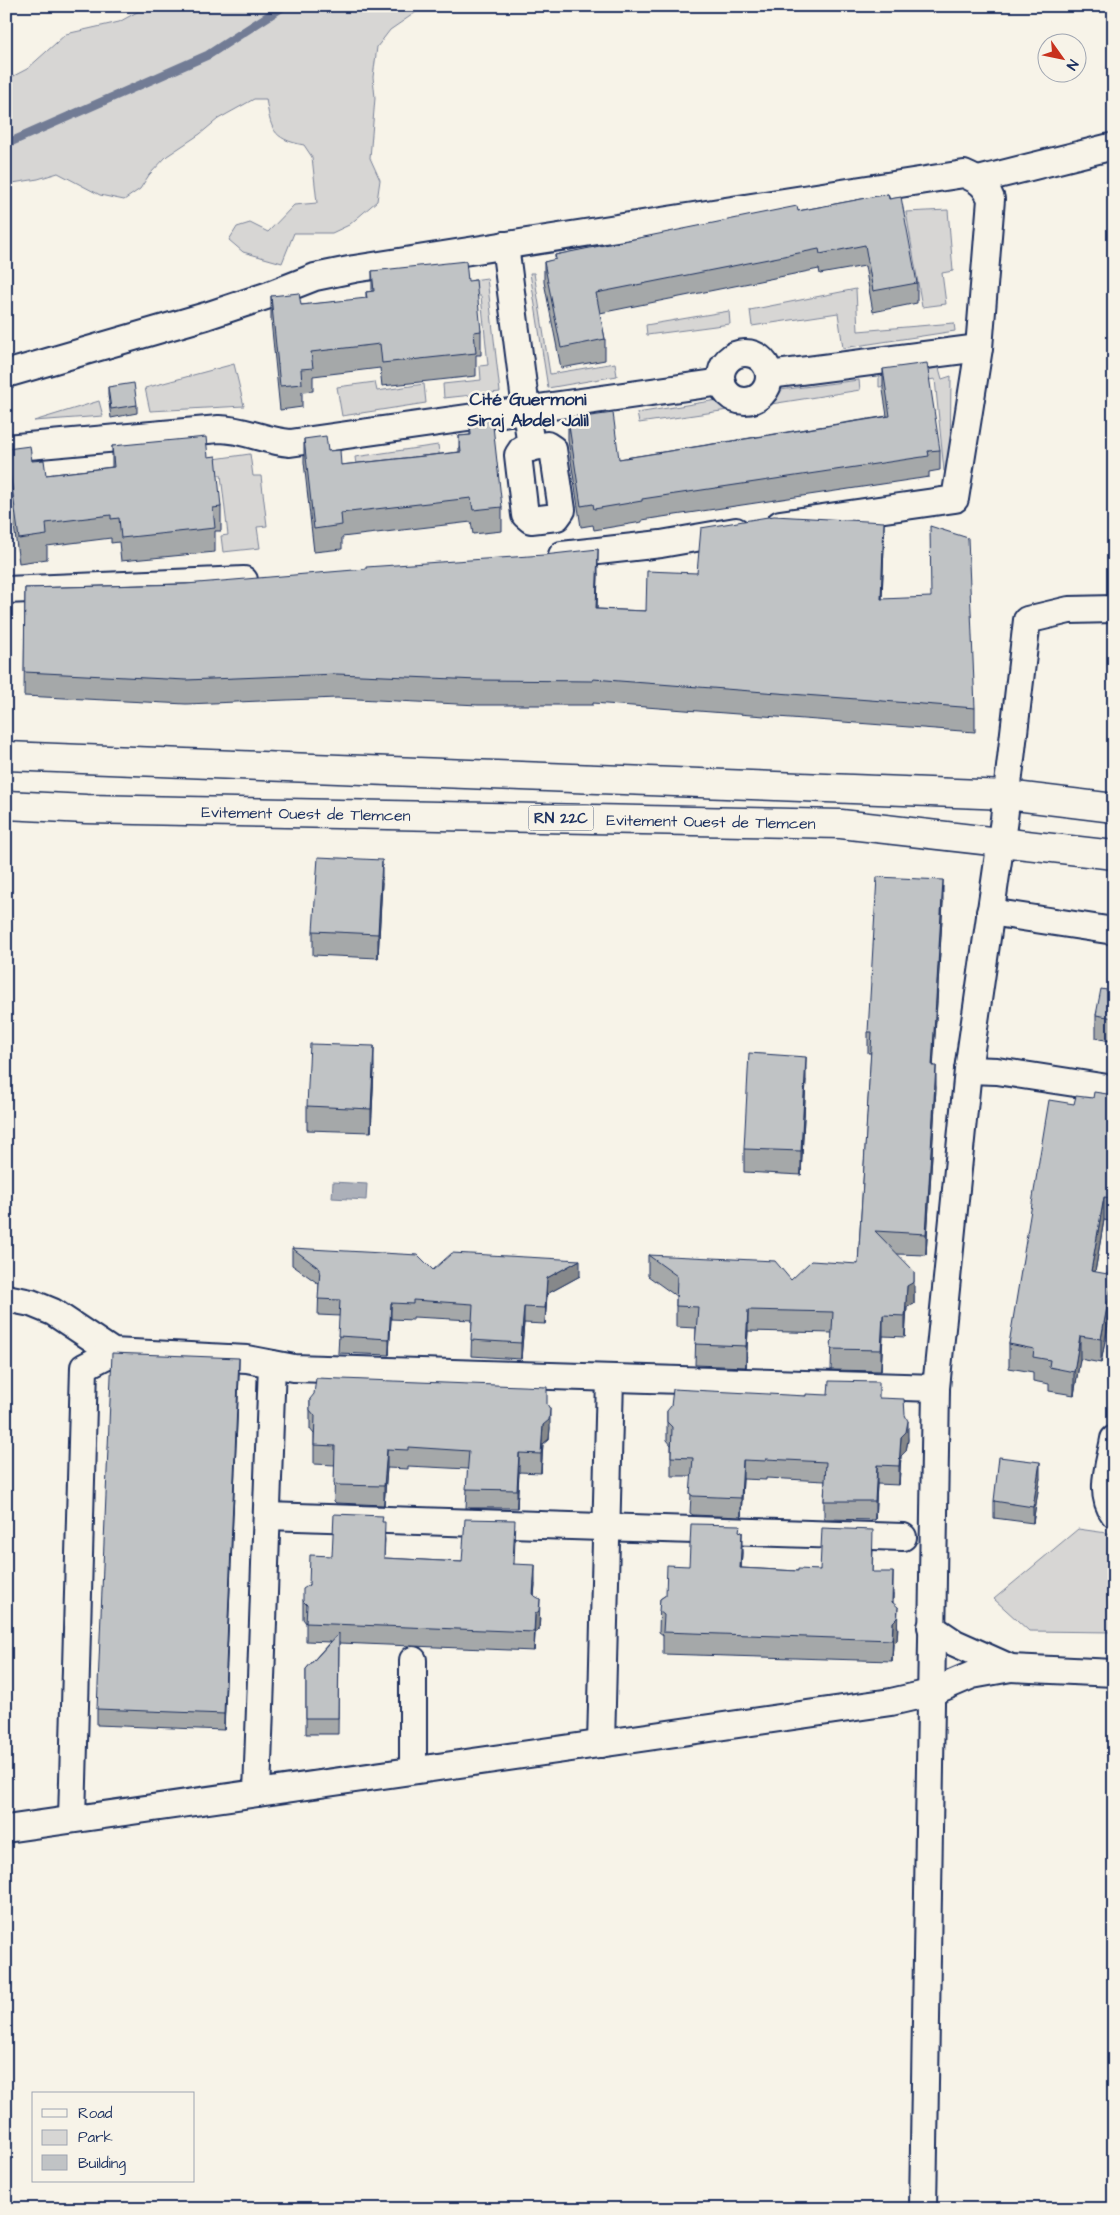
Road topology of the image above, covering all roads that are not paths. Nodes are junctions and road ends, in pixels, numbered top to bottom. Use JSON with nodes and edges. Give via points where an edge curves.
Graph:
{"nodes":[{"id":1,"x":1114,"y":146,"type":"edge"},
{"id":2,"x":978,"y":180,"type":"junction"},
{"id":3,"x":506,"y":245,"type":"junction"},
{"id":4,"x":980,"y":348,"type":"junction"},
{"id":5,"x":6,"y":374,"type":"edge"},
{"id":6,"x":769,"y":375,"type":"junction"},
{"id":7,"x":722,"y":382,"type":"junction"},
{"id":8,"x":526,"y":409,"type":"junction"},
{"id":9,"x":6,"y":448,"type":"edge"},
{"id":10,"x":531,"y":448,"type":"dead end"},
{"id":11,"x":542,"y":557,"type":"edge"},
{"id":12,"x":265,"y":580,"type":"edge"},
{"id":13,"x":6,"y":590,"type":"edge"},
{"id":14,"x":1114,"y":608,"type":"edge"},
{"id":15,"x":6,"y":756,"type":"edge"},
{"id":16,"x":1007,"y":795,"type":"junction"},
{"id":17,"x":6,"y":805,"type":"edge"},
{"id":18,"x":1114,"y":808,"type":"edge"},
{"id":19,"x":1001,"y":843,"type":"junction"},
{"id":20,"x":1114,"y":855,"type":"edge"},
{"id":21,"x":990,"y":912,"type":"junction"},
{"id":22,"x":1114,"y":931,"type":"edge"},
{"id":23,"x":968,"y":1070,"type":"junction"},
{"id":24,"x":1114,"y":1089,"type":"edge"},
{"id":25,"x":6,"y":1298,"type":"edge"},
{"id":26,"x":80,"y":1330,"type":"junction"},
{"id":27,"x":113,"y":1352,"type":"junction"},
{"id":28,"x":272,"y":1364,"type":"junction"},
{"id":29,"x":84,"y":1367,"type":"junction"},
{"id":30,"x":610,"y":1378,"type":"junction"},
{"id":31,"x":936,"y":1388,"type":"junction"},
{"id":32,"x":1114,"y":1439,"type":"edge"},
{"id":33,"x":1114,"y":1514,"type":"edge"},
{"id":34,"x":266,"y":1516,"type":"junction"},
{"id":35,"x":606,"y":1527,"type":"junction"},
{"id":36,"x":903,"y":1537,"type":"dead end"},
{"id":37,"x":931,"y":1627,"type":"junction"},
{"id":38,"x":413,"y":1660,"type":"dead end"},
{"id":39,"x":1011,"y":1668,"type":"junction"},
{"id":40,"x":1114,"y":1673,"type":"edge"},
{"id":41,"x":930,"y":1693,"type":"junction"},
{"id":42,"x":601,"y":1744,"type":"junction"},
{"id":43,"x":413,"y":1770,"type":"junction"},
{"id":44,"x":257,"y":1793,"type":"junction"},
{"id":45,"x":72,"y":1819,"type":"junction"},
{"id":46,"x":6,"y":1829,"type":"edge"},
{"id":47,"x":923,"y":2209,"type":"edge"}],
"edges":[{"from":1,"to":2,"type":"street"},
{"from":2,"to":3,"type":"street","via":[[964,174]]},
{"from":2,"to":4,"type":"street","via":[[986,187],[991,199]]},
{"from":3,"to":5,"type":"street","via":[[315,277],[206,316]]},
{"from":3,"to":8,"type":"street"},
{"from":4,"to":6,"type":"street"},
{"from":4,"to":11,"type":"street","via":[[955,499],[819,517],[660,544]]},
{"from":6,"to":7,"type":"street","via":[[765,391],[752,401],[730,397]]},
{"from":6,"to":7,"type":"street","via":[[762,360],[753,354],[742,353],[727,361],[722,371]]},
{"from":7,"to":8,"type":"street"},
{"from":8,"to":9,"type":"street","via":[[290,443],[272,442],[230,429],[219,429]]},
{"from":8,"to":10,"type":"street"},
{"from":12,"to":13,"type":"street"},
{"from":14,"to":16,"type":"street","via":[[1069,610],[1027,620]]},
{"from":15,"to":16,"type":"highway"},
{"from":16,"to":18,"type":"highway"},
{"from":16,"to":19,"type":"street"},
{"from":17,"to":19,"type":"highway","name":"Evitement Ouest de Tlemcen","number":"RN 22C","via":[[841,824]]},
{"from":19,"to":20,"type":"highway","name":"Evitement Ouest de Tlemcen","number":"RN 22C"},
{"from":19,"to":21,"type":"street"},
{"from":21,"to":22,"type":"street"},
{"from":21,"to":23,"type":"street"},
{"from":23,"to":24,"type":"street"},
{"from":23,"to":31,"type":"street"},
{"from":25,"to":26,"type":"street","via":[[31,1302]]},
{"from":26,"to":27,"type":"street"},
{"from":26,"to":29,"type":"street"},
{"from":27,"to":28,"type":"street","via":[[247,1359]]},
{"from":27,"to":29,"type":"street"},
{"from":28,"to":30,"type":"street","via":[[294,1368]]},
{"from":28,"to":34,"type":"street"},
{"from":29,"to":45,"type":"street"},
{"from":30,"to":31,"type":"street"},
{"from":30,"to":35,"type":"street"},
{"from":31,"to":37,"type":"street"},
{"from":32,"to":33,"type":"street","via":[[1105,1496]]},
{"from":34,"to":35,"type":"street"},
{"from":34,"to":44,"type":"street"},
{"from":35,"to":36,"type":"street"},
{"from":35,"to":42,"type":"street"},
{"from":37,"to":39,"type":"street","via":[[955,1643]]},
{"from":37,"to":41,"type":"street"},
{"from":38,"to":43,"type":"street"},
{"from":39,"to":40,"type":"street"},
{"from":39,"to":41,"type":"street","via":[[972,1675]]},
{"from":41,"to":42,"type":"street","via":[[891,1702]]},
{"from":41,"to":47,"type":"street"},
{"from":42,"to":43,"type":"street"},
{"from":43,"to":44,"type":"street"},
{"from":44,"to":45,"type":"street"},
{"from":45,"to":46,"type":"street"}]}
